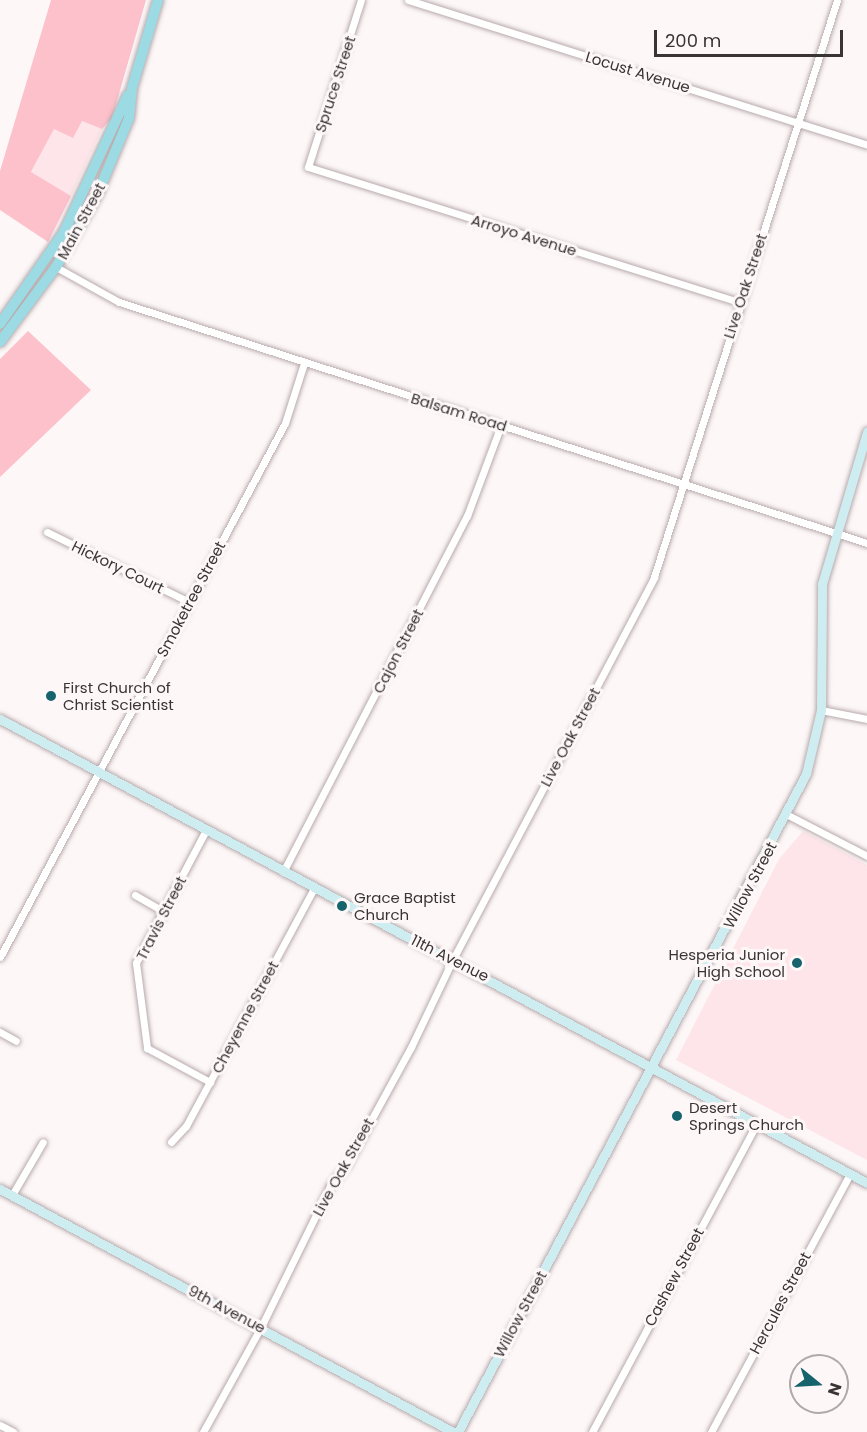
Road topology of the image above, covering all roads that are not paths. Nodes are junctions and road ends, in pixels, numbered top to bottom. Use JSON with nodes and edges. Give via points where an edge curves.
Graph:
{"nodes":[{"id":1,"x":158,"y":0,"type":"edge"},
{"id":2,"x":361,"y":0,"type":"edge"},
{"id":3,"x":408,"y":0,"type":"edge"},
{"id":4,"x":837,"y":0,"type":"edge"},
{"id":5,"x":133,"y":86,"type":"junction"},
{"id":6,"x":798,"y":122,"type":"junction"},
{"id":7,"x":867,"y":145,"type":"edge"},
{"id":8,"x":309,"y":167,"type":"joint"},
{"id":9,"x":83,"y":197,"type":"junction"},
{"id":10,"x":56,"y":267,"type":"junction"},
{"id":11,"x":740,"y":302,"type":"junction"},
{"id":12,"x":0,"y":324,"type":"edge"},
{"id":13,"x":0,"y":342,"type":"edge"},
{"id":14,"x":304,"y":363,"type":"junction"},
{"id":15,"x":501,"y":425,"type":"junction"},
{"id":16,"x":867,"y":432,"type":"edge"},
{"id":17,"x":683,"y":482,"type":"junction"},
{"id":18,"x":47,"y":532,"type":"dead end"},
{"id":19,"x":834,"y":533,"type":"junction"},
{"id":20,"x":867,"y":543,"type":"edge"},
{"id":21,"x":189,"y":602,"type":"junction"},
{"id":22,"x":821,"y":710,"type":"junction"},
{"id":23,"x":0,"y":719,"type":"edge"},
{"id":24,"x":867,"y":719,"type":"edge"},
{"id":25,"x":99,"y":772,"type":"junction"},
{"id":26,"x":788,"y":815,"type":"junction"},
{"id":27,"x":206,"y":830,"type":"junction"},
{"id":28,"x":867,"y":856,"type":"edge"},
{"id":29,"x":283,"y":872,"type":"junction"},
{"id":30,"x":314,"y":888,"type":"junction"},
{"id":31,"x":135,"y":895,"type":"dead end"},
{"id":32,"x":163,"y":911,"type":"junction"},
{"id":33,"x":0,"y":957,"type":"edge"},
{"id":34,"x":453,"y":959,"type":"junction"},
{"id":35,"x":0,"y":1032,"type":"edge"},
{"id":36,"x":16,"y":1041,"type":"dead end"},
{"id":37,"x":652,"y":1067,"type":"junction"},
{"id":38,"x":210,"y":1082,"type":"junction"},
{"id":39,"x":757,"y":1123,"type":"junction"},
{"id":40,"x":43,"y":1142,"type":"dead end"},
{"id":41,"x":171,"y":1142,"type":"dead end"},
{"id":42,"x":850,"y":1174,"type":"junction"},
{"id":43,"x":867,"y":1183,"type":"edge"},
{"id":44,"x":0,"y":1189,"type":"edge"},
{"id":45,"x":12,"y":1195,"type":"junction"},
{"id":46,"x":261,"y":1327,"type":"junction"},
{"id":47,"x":0,"y":1425,"type":"edge"},
{"id":48,"x":13,"y":1432,"type":"edge"},
{"id":49,"x":203,"y":1432,"type":"edge"},
{"id":50,"x":453,"y":1432,"type":"edge"},
{"id":51,"x":458,"y":1432,"type":"edge"},
{"id":52,"x":592,"y":1432,"type":"edge"},
{"id":53,"x":711,"y":1432,"type":"edge"}],
"edges":[{"from":1,"to":5,"type":"main road","name":"Main Street"},
{"from":2,"to":8,"type":"street","name":"Spruce Street"},
{"from":3,"to":6,"type":"street","name":"Locust Avenue"},
{"from":4,"to":6,"type":"street","name":"Live Oak Street"},
{"from":5,"to":9,"type":"main road","name":"Main Street"},
{"from":5,"to":10,"type":"main road","name":"Main Street","via":[[129,118],[120,143],[98,193]]},
{"from":6,"to":7,"type":"street","name":"Locust Avenue"},
{"from":6,"to":11,"type":"street","name":"Live Oak Street"},
{"from":8,"to":11,"type":"street","name":"Arroyo Avenue"},
{"from":9,"to":10,"type":"main road","via":[[57,256]]},
{"from":9,"to":12,"type":"main road","name":"Main Street","via":[[39,272]]},
{"from":10,"to":13,"type":"main road","name":"Main Street"},
{"from":10,"to":14,"type":"street","name":"Balsam Road","via":[[119,302]]},
{"from":11,"to":17,"type":"street","name":"Live Oak Street"},
{"from":14,"to":15,"type":"street","name":"Balsam Road"},
{"from":14,"to":21,"type":"street","name":"Smoketree Street","via":[[285,423]]},
{"from":15,"to":17,"type":"street","name":"Balsam Road"},
{"from":15,"to":29,"type":"street","name":"Cajon Street","via":[[467,516]]},
{"from":16,"to":19,"type":"street","name":"Willow Street"},
{"from":17,"to":19,"type":"street","name":"Balsam Road"},
{"from":17,"to":34,"type":"street","name":"Live Oak Street","via":[[654,577]]},
{"from":18,"to":21,"type":"street","name":"Hickory Court"},
{"from":19,"to":20,"type":"street","name":"Balsam Road"},
{"from":19,"to":22,"type":"street","name":"Willow Street","via":[[820,598]]},
{"from":21,"to":25,"type":"street","name":"Smoketree Street"},
{"from":22,"to":24,"type":"street"},
{"from":22,"to":26,"type":"street","name":"Willow Street","via":[[812,758]]},
{"from":23,"to":25,"type":"street","name":"11th Avenue"},
{"from":25,"to":27,"type":"street","name":"11th Avenue"},
{"from":25,"to":33,"type":"street","name":"Smoketree Street"},
{"from":26,"to":28,"type":"street"},
{"from":26,"to":37,"type":"street","name":"Willow Street"},
{"from":27,"to":29,"type":"street","name":"11th Avenue"},
{"from":27,"to":32,"type":"street","name":"Travis Street"},
{"from":29,"to":30,"type":"street","name":"11th Avenue"},
{"from":30,"to":34,"type":"street","name":"11th Avenue"},
{"from":30,"to":38,"type":"street","name":"Cheyenne Street"},
{"from":31,"to":32,"type":"street"},
{"from":32,"to":38,"type":"street","name":"Travis Street","via":[[136,963],[147,1048]]},
{"from":34,"to":37,"type":"street","name":"11th Avenue"},
{"from":34,"to":46,"type":"street","name":"Live Oak Street","via":[[411,1047],[347,1164],[330,1186]]},
{"from":35,"to":36,"type":"street"},
{"from":37,"to":39,"type":"street","name":"11th Avenue"},
{"from":37,"to":51,"type":"street","name":"Willow Street"},
{"from":38,"to":41,"type":"street","name":"Cheyenne Street","via":[[186,1126]]},
{"from":39,"to":42,"type":"street","name":"11th Avenue"},
{"from":39,"to":52,"type":"street","name":"Cashew Street"},
{"from":40,"to":45,"type":"street"},
{"from":42,"to":43,"type":"street","name":"11th Avenue"},
{"from":42,"to":53,"type":"street","name":"Hercules Street"},
{"from":44,"to":45,"type":"street","name":"9th Avenue"},
{"from":45,"to":46,"type":"street","name":"9th Avenue"},
{"from":46,"to":49,"type":"street","name":"Live Oak Street"},
{"from":46,"to":50,"type":"street","name":"9th Avenue"},
{"from":47,"to":48,"type":"street"}]}
